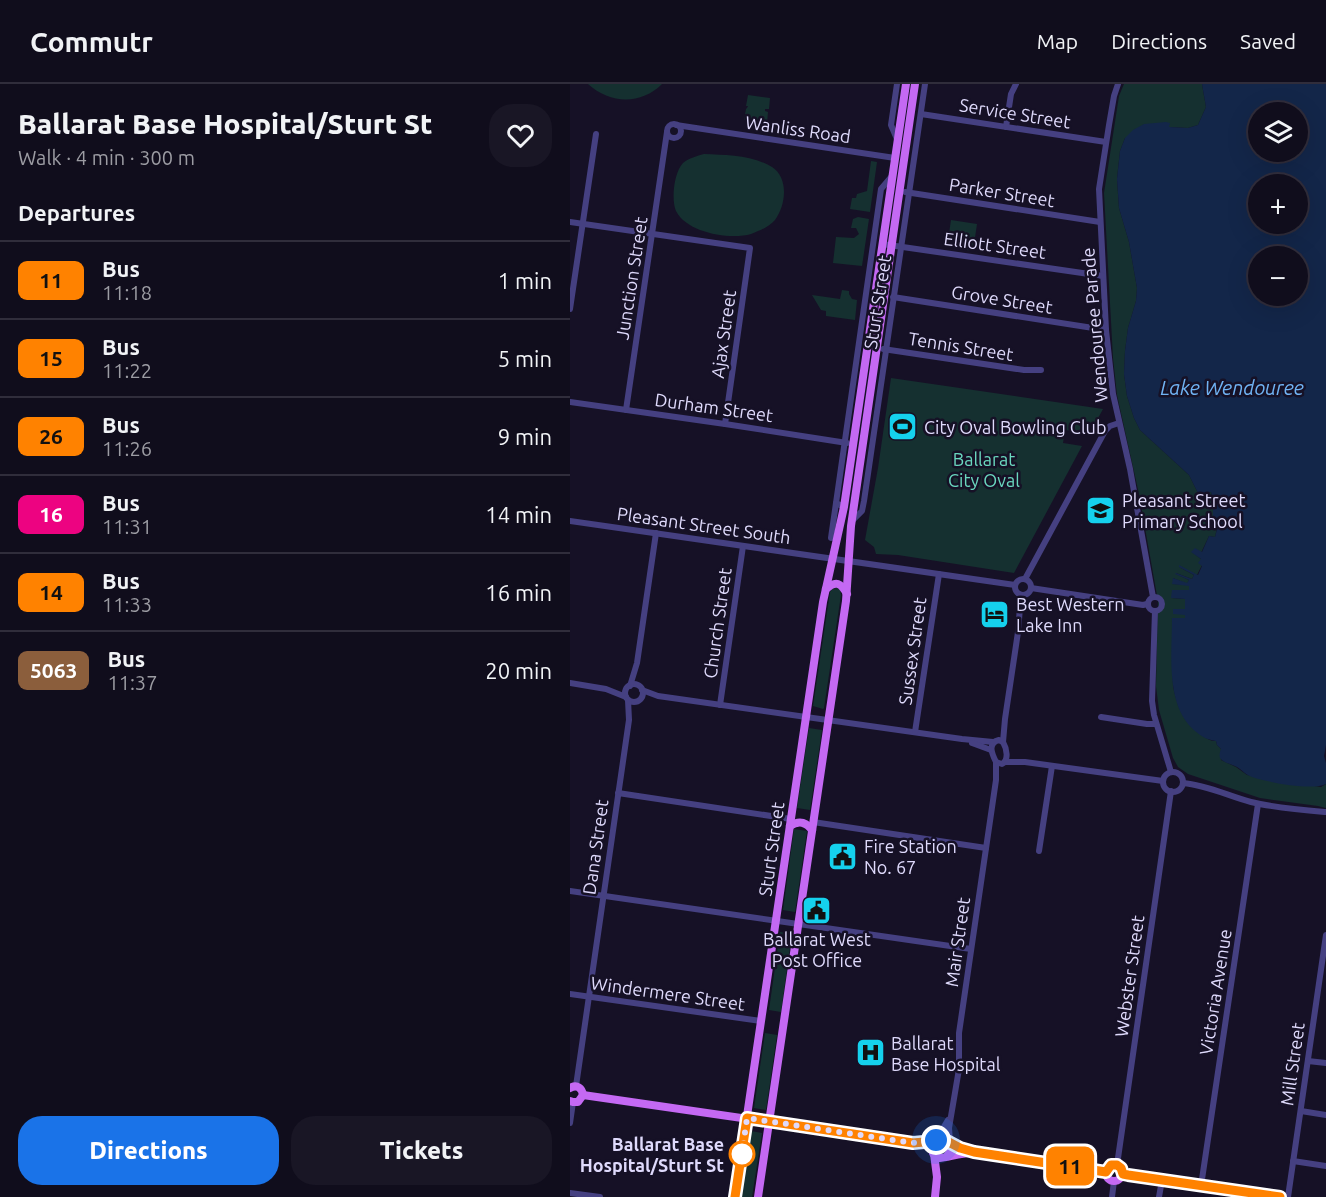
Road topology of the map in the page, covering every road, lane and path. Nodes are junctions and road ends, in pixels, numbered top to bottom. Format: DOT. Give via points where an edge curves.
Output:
graph roads {
  1 [pos="897,84"];
  2 [pos="906,84"];
  3 [pos="915,84"];
  4 [pos="925,84"];
  5 [pos="1016,84"];
  6 [pos="1118,84"];
  7 [pos="921,114"];
  8 [pos="676,125"];
  9 [pos="1006,127"];
  10 [pos="696,129"];
  11 [pos="667,132"];
  12 [pos="596,134"];
  13 [pos="677,137"];
  14 [pos="898,139"];
  15 [pos="1106,142"];
  16 [pos="665,151"];
  17 [pos="895,158"];
  18 [pos="892,176"];
  19 [pos="899,191"];
  20 [pos="908,193"];
  21 [pos="570,222"];
  22 [pos="1100,222"];
  23 [pos="583,224"];
  24 [pos="653,234"];
  25 [pos="882,244"];
  26 [pos="891,246"];
  27 [pos="901,247"];
  28 [pos="1103,276"];
  29 [pos="893,297"];
  30 [pos="570,309"];
  31 [pos="1106,330"];
  32 [pos="881,349"];
  33 [pos="1041,370"];
  34 [pos="570,402"];
  35 [pos="626,410"];
  36 [pos="1119,423"];
  37 [pos="725,424"];
  38 [pos="844,442"];
  39 [pos="854,443"];
  40 [pos="836,502"];
  41 [pos="844,507"];
  42 [pos="570,523"];
  43 [pos="656,534"];
  44 [pos="831,538"];
  45 [pos="743,546"];
  46 [pos="833,559"];
  47 [pos="849,561"];
  48 [pos="939,574"];
  49 [pos="1025,579"];
  50 [pos="1015,585"];
  51 [pos="1031,588"];
  52 [pos="826,589"];
  53 [pos="847,594"];
  54 [pos="1021,595"];
  55 [pos="1153,597"];
  56 [pos="1147,604"];
  57 [pos="1155,611"];
  58 [pos="637,663"];
  59 [pos="570,683"];
  60 [pos="629,687"];
  61 [pos="640,688"];
  62 [pos="606,689"];
  63 [pos="657,696"];
  64 [pos="627,698"];
  65 [pos="639,700"];
  66 [pos="720,705"];
  67 [pos="806,717"];
  68 [pos="1101,717"];
  69 [pos="1005,719"];
  70 [pos="629,720"];
  71 [pos="829,720"];
  72 [pos="1156,724"];
  73 [pos="915,732"];
  74 [pos="962,739"];
  75 [pos="995,741"];
  76 [pos="1004,742"];
  77 [pos="991,750"];
  78 [pos="1006,755"];
  79 [pos="1025,762"];
  80 [pos="1002,763"];
  81 [pos="1052,766"];
  82 [pos="1171,772"];
  83 [pos="1163,781"];
  84 [pos="1183,783"];
  85 [pos="1171,791"];
  86 [pos="618,793"];
  87 [pos="1258,804"];
  88 [pos="1326,814"];
  89 [pos="791,819"];
  90 [pos="813,822"];
  91 [pos="986,848"];
  92 [pos="1039,851"];
  93 [pos="570,891"];
  94 [pos="603,895"];
  95 [pos="776,921"];
  96 [pos="799,924"];
  97 [pos="1326,935"];
  98 [pos="971,949"];
  99 [pos="570,994"];
  100 [pos="588,996"];
  101 [pos="761,1021"];
  102 [pos="1308,1061"];
  103 [pos="1326,1063"];
  104 [pos="573,1087"];
  105 [pos="583,1095"];
  106 [pos="572,1102"];
  107 [pos="953,1108"];
  108 [pos="1301,1111"];
  109 [pos="1326,1115"];
  110 [pos="747,1118"];
  111 [pos="770,1122"];
  112 [pos="570,1123"];
  113 [pos="936,1141"];
  114 [pos="913,1143"];
  115 [pos="950,1143"];
  116 [pos="974,1152"];
  117 [pos="934,1153"];
  118 [pos="947,1156"];
  119 [pos="1293,1161"];
  120 [pos="1117,1165"];
  121 [pos="1326,1166"];
  122 [pos="1106,1172"];
  123 [pos="1123,1174"];
  124 [pos="1162,1180"];
  125 [pos="1114,1181"];
  126 [pos="937,1183"];
  127 [pos="1201,1186"];
  128 [pos="570,1192"];
  129 [pos="600,1197"];
  130 [pos="735,1197"];
  131 [pos="758,1197"];
  132 [pos="935,1197"];
  133 [pos="1112,1197"];
  134 [pos="1159,1197"];
  135 [pos="1280,1197"];
  136 [pos="1288,1197"];
  1 -- 14 [label="street, Sturt Street" via="891,125"];
  2 -- 14 [label="main road, Sturt Street"];
  3 -- 19 [label="main road, Sturt Street"];
  4 -- 7 [label="street, Sturt Street"];
  5 -- 9 [label="street"];
  6 -- 15 [label="street, Wendouree Parade"];
  7 -- 9 [label="street, Service Street"];
  7 -- 20 [label="street, Sturt Street"];
  8 -- 10 [label="street, Wanliss Road"];
  8 -- 11 [label="street" via="669,126"];
  8 -- 13 [label="street" via="680,129"];
  9 -- 15 [label="street, Service Street"];
  10 -- 13 [label="street" via="687,129"];
  10 -- 17 [label="street, Wanliss Road"];
  11 -- 13 [label="street"];
  11 -- 16 [label="street, Junction Street"];
  12 -- 23 [label="street"];
  13 -- 16 [label="street, Junction Street" via="668,142"];
  14 -- 17 [label="main road, Sturt Street"];
  15 -- 22 [label="street, Wendouree Parade" via="1099,189"];
  16 -- 24 [label="street, Junction Street"];
  17 -- 18 [label="main road, Sturt Street"];
  18 -- 25 [label="main road, Sturt Street"];
  18 -- 38 [label="street, Sturt Street" via="881,189"];
  19 -- 20 [label="street, Parker Street"];
  19 -- 26 [label="main road, Sturt Street"];
  20 -- 22 [label="street, Parker Street"];
  20 -- 27 [label="street, Sturt Street"];
  21 -- 23 [label="street"];
  22 -- 28 [label="street, Wendouree Parade"];
  23 -- 24 [label="street"];
  23 -- 30 [label="street"];
  24 -- 35 [label="street, Junction Street"];
  24 -- 37 [label="street, Ajax Street" via="750,248"];
  25 -- 26 [label="street, Elliott Street"];
  25 -- 39 [label="main road, Sturt Street"];
  26 -- 27 [label="street, Elliott Street"];
  26 -- 32 [label="main road, Sturt Street"];
  27 -- 28 [label="street, Elliott Street"];
  27 -- 29 [label="street, Sturt Street"];
  28 -- 31 [label="street, Wendouree Parade"];
  29 -- 31 [label="street, Grove Street"];
  29 -- 32 [label="street, Sturt Street"];
  31 -- 36 [label="street, Wendouree Parade"];
  32 -- 33 [label="street, Tennis Street"];
  32 -- 47 [label="main road, Sturt Street" via="852,521"];
  34 -- 35 [label="street, Durham Street"];
  35 -- 37 [label="street, Durham Street"];
  36 -- 49 [label="street" via="1105,431"];
  36 -- 55 [label="street, Wendouree Parade"];
  37 -- 38 [label="street, Durham Street"];
  38 -- 39 [label="street, Durham Street"];
  38 -- 40 [label="street, Sturt Street"];
  39 -- 41 [label="main road, Sturt Street"];
  40 -- 41 [label="street"];
  40 -- 44 [label="street, Sturt Street"];
  41 -- 46 [label="main road, Sturt Street"];
  42 -- 43 [label="street, Pleasant Street South"];
  43 -- 45 [label="street, Pleasant Street South"];
  43 -- 58 [label="street"];
  45 -- 46 [label="street, Pleasant Street South"];
  45 -- 66 [label="street, Church Street"];
  46 -- 47 [label="street, Pleasant Street South"];
  46 -- 52 [label="main road, Sturt Street"];
  47 -- 48 [label="street, Pleasant Street South"];
  47 -- 53 [label="main road, Sturt Street"];
  48 -- 50 [label="street, Pleasant Street South"];
  48 -- 73 [label="street, Sussex Street"];
  49 -- 50 [label="street"];
  49 -- 51 [label="street"];
  50 -- 54 [label="street"];
  51 -- 54 [label="street"];
  51 -- 56 [label="street"];
  52 -- 53 [label="main road" via="837,584"];
  52 -- 67 [label="main road, Sturt Street"];
  53 -- 71 [label="main road, Sturt Street"];
  54 -- 69 [label="street"];
  55 -- 56 [label="street"];
  55 -- 57 [label="street" via="1160,598 1162,603"];
  56 -- 57 [label="street"];
  57 -- 72 [label="street" via="1151,692"];
  58 -- 60 [label="street"];
  58 -- 61 [label="street"];
  59 -- 62 [label="street"];
  60 -- 61 [label="street"];
  60 -- 62 [label="street"];
  60 -- 64 [label="street" via="625,692"];
  61 -- 63 [label="street"];
  61 -- 65 [label="street" via="643,694"];
  62 -- 64 [label="street"];
  63 -- 65 [label="street"];
  63 -- 66 [label="street"];
  64 -- 65 [label="street"];
  64 -- 70 [label="street, Dana Street"];
  65 -- 70 [label="street, Dana Street"];
  66 -- 67 [label="street"];
  67 -- 71 [label="street"];
  67 -- 89 [label="main road, Sturt Street"];
  68 -- 72 [label="street"];
  69 -- 75 [label="street"];
  69 -- 76 [label="street"];
  70 -- 86 [label="street, Dana Street"];
  71 -- 73 [label="street"];
  71 -- 90 [label="main road, Sturt Street"];
  72 -- 82 [label="street"];
  73 -- 74 [label="street"];
  74 -- 75 [label="street"];
  74 -- 77 [label="street"];
  75 -- 76 [label="street"];
  75 -- 77 [label="street"];
  76 -- 78 [label="street, Mair Street"];
  77 -- 80 [label="street"];
  78 -- 79 [label="street"];
  78 -- 80 [label="street, Mair Street"];
  79 -- 80 [label="street"];
  79 -- 81 [label="street"];
  80 -- 91 [label="street, Mair Street"];
  81 -- 83 [label="street"];
  81 -- 92 [label="street"];
  82 -- 83 [label="street"];
  82 -- 84 [label="street" via="1180,774"];
  83 -- 85 [label="street"];
  84 -- 85 [label="street" via="1178,791"];
  84 -- 87 [label="street"];
  85 -- 120 [label="street, Webster Street"];
  86 -- 89 [label="street"];
  86 -- 94 [label="street, Dana Street"];
  87 -- 88 [label="street"];
  87 -- 127 [label="street, Victoria Avenue"];
  89 -- 90 [label="main road"];
  89 -- 90 [label="main road"];
  89 -- 95 [label="main road, Sturt Street"];
  90 -- 91 [label="street"];
  90 -- 96 [label="main road, Sturt Street"];
  91 -- 98 [label="street, Mair Street"];
  93 -- 94 [label="street"];
  94 -- 95 [label="street"];
  94 -- 100 [label="street, Dana Street"];
  95 -- 96 [label="street"];
  95 -- 101 [label="main road, Sturt Street"];
  96 -- 98 [label="street"];
  96 -- 111 [label="main road, Sturt Street"];
  97 -- 102 [label="street, Mill Street"];
  98 -- 107 [label="street, Mair Street"];
  99 -- 100 [label="street, Windermere Street"];
  100 -- 101 [label="street, Windermere Street"];
  100 -- 104 [label="street, Dana Street"];
  101 -- 110 [label="main road, Sturt Street"];
  102 -- 103 [label="street"];
  102 -- 108 [label="street, Mill Street"];
  104 -- 105 [label="main road" via="581,1089"];
  105 -- 106 [label="main road" via="578,1102"];
  105 -- 110 [label="main road"];
  106 -- 112 [label="street"];
  107 -- 113 [label="street, Mair Street"];
  107 -- 115 [label="street, Mair Street"];
  108 -- 109 [label="street"];
  108 -- 119 [label="street, Mill Street"];
  110 -- 111 [label="main road"];
  110 -- 130 [label="main road, Sturt Street"];
  111 -- 114 [label="main road"];
  111 -- 131 [label="main road, Sturt Street"];
  113 -- 114 [label="main road"];
  113 -- 115 [label="main road"];
  113 -- 117 [label="main road"];
  114 -- 117 [label="main road"];
  115 -- 116 [label="main road"];
  115 -- 118 [label="main road"];
  116 -- 118 [label="main road"];
  116 -- 122 [label="main road"];
  117 -- 118 [label="main road" via="940,1158"];
  117 -- 126 [label="main road"];
  118 -- 126 [label="main road"];
  119 -- 121 [label="street"];
  119 -- 136 [label="street, Mill Street"];
  120 -- 122 [label="main road" via="1111,1165"];
  120 -- 123 [label="main road"];
  122 -- 125 [label="main road"];
  123 -- 124 [label="main road"];
  123 -- 125 [label="main road"];
  124 -- 127 [label="main road"];
  124 -- 134 [label="street"];
  125 -- 133 [label="street"];
  126 -- 132 [label="main road"];
  127 -- 135 [label="main road"];
  128 -- 129 [label="street"];
}
